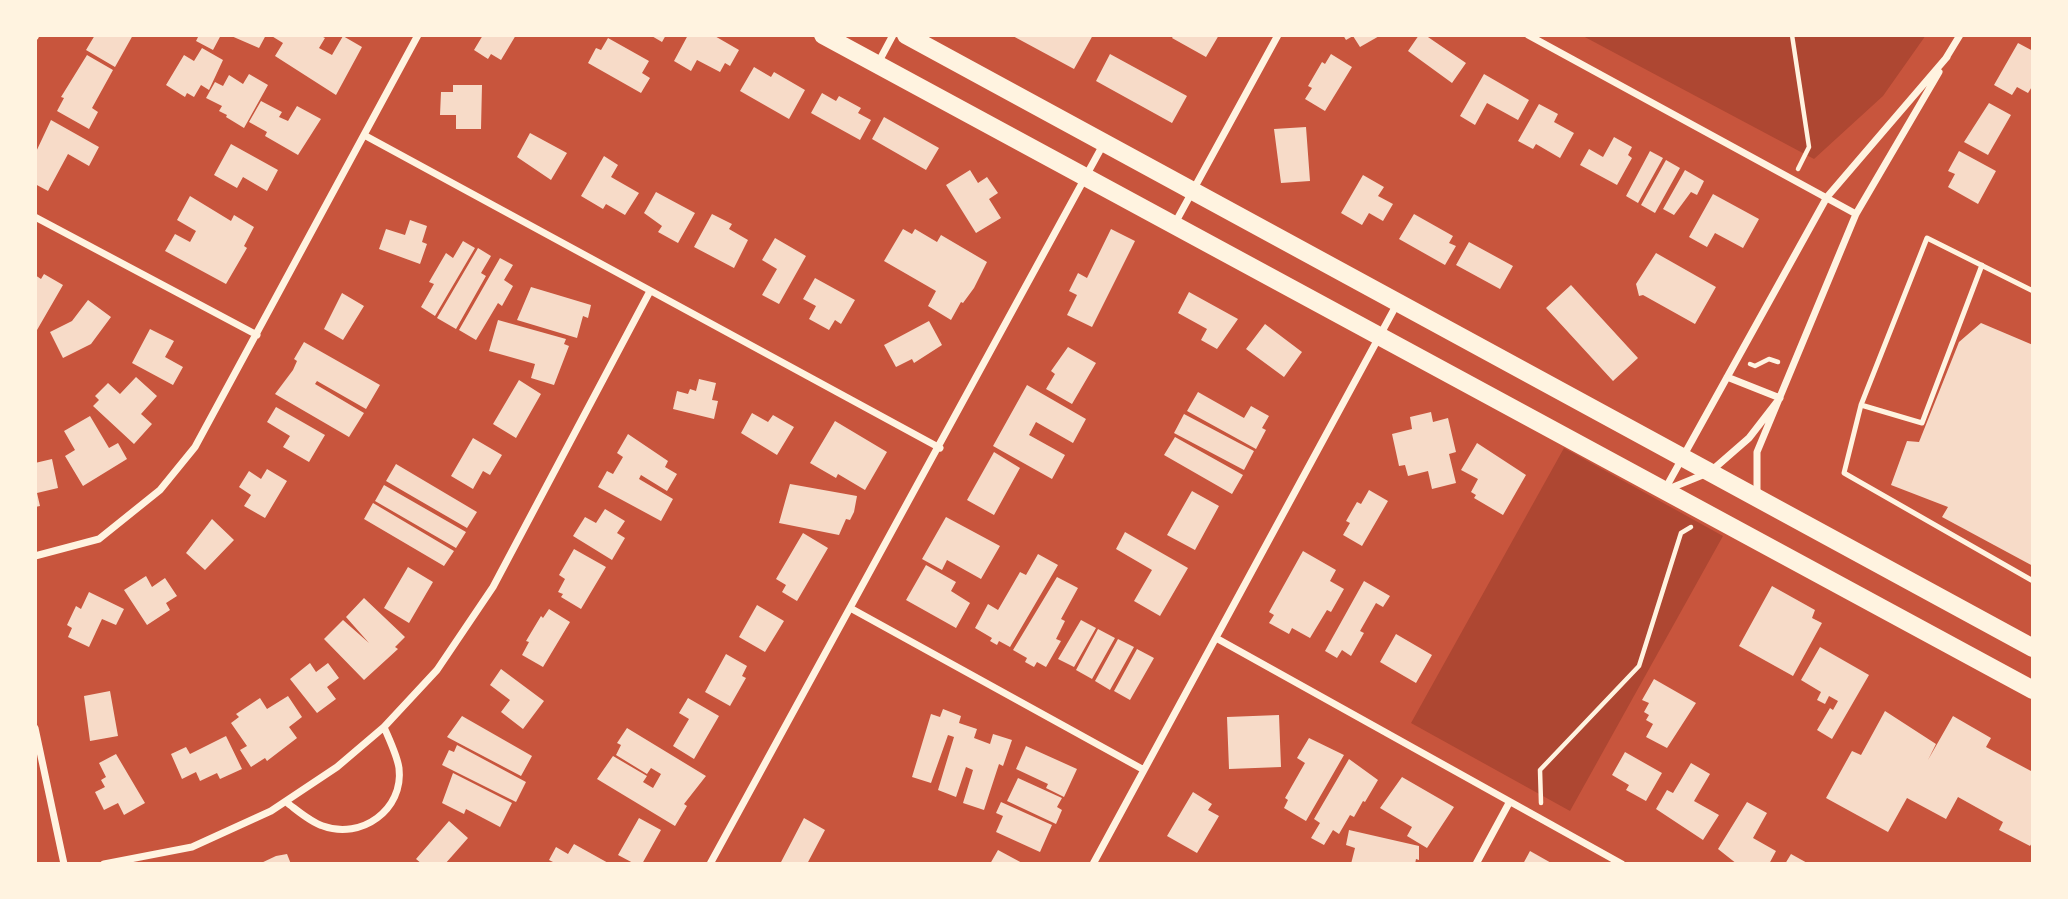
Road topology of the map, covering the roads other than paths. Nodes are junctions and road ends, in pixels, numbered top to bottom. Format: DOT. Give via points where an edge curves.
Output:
graph roads {
  1 [pos="418,35"];
  2 [pos="823,35"];
  3 [pos="893,35"];
  4 [pos="906,35"];
  5 [pos="1278,35"];
  6 [pos="1528,35"];
  7 [pos="1960,35"];
  8 [pos="1947,57"];
  9 [pos="877,65"];
  10 [pos="364,135"];
  11 [pos="1105,143"];
  12 [pos="1085,178"];
  13 [pos="1193,191"];
  14 [pos="1827,197"];
  15 [pos="1856,214"];
  16 [pos="35,217"];
  17 [pos="1174,225"];
  18 [pos="1982,265"];
  19 [pos="2033,291"];
  20 [pos="649,292"];
  21 [pos="1398,302"];
  22 [pos="1381,334"];
  23 [pos="257,335"];
  24 [pos="1727,377"];
  25 [pos="1780,398"];
  26 [pos="1861,405"];
  27 [pos="940,448"];
  28 [pos="1681,457"];
  29 [pos="1710,472"];
  30 [pos="1664,491"];
  31 [pos="1757,498"];
  32 [pos="35,556"];
  33 [pos="2033,581"];
  34 [pos="852,609"];
  35 [pos="1216,638"];
  36 [pos="2033,648"];
  37 [pos="2033,690"];
  38 [pos="384,727"];
  39 [pos="35,728"];
  40 [pos="1143,771"];
  41 [pos="286,802"];
  42 [pos="1509,803"];
  43 [pos="64,864"];
  44 [pos="104,864"];
  45 [pos="710,864"];
  46 [pos="1093,864"];
  47 [pos="1476,864"];
  48 [pos="1622,864"];
  1 -- 10 [label="street"];
  2 -- 9 [label="main road"];
  3 -- 9 [label="street"];
  4 -- 11 [label="main road"];
  5 -- 13 [label="street"];
  6 -- 14 [label="street"];
  7 -- 8 [label="street"];
  8 -- 14 [label="street"];
  8 -- 15 [label="street"];
  9 -- 12 [label="main road"];
  10 -- 20 [label="street"];
  10 -- 23 [label="street"];
  11 -- 12 [label="street"];
  11 -- 13 [label="main road"];
  12 -- 17 [label="main road"];
  12 -- 27 [label="street"];
  13 -- 17 [label="street"];
  13 -- 21 [label="main road"];
  14 -- 15 [label="street"];
  14 -- 24 [label="street"];
  15 -- 25 [label="street"];
  16 -- 23 [label="street"];
  17 -- 22 [label="main road"];
  18 -- 19 [label="lane"];
  18 -- 26 [label="lane" via="1922,423"];
  18 -- 26 [label="lane" via="1927,238"];
  20 -- 27 [label="street"];
  20 -- 38 [label="street" via="493,587 437,670"];
  21 -- 22 [label="street"];
  21 -- 28 [label="main road"];
  22 -- 30 [label="main road"];
  22 -- 35 [label="street"];
  23 -- 32 [label="street" via="195,447 160,490 99,539"];
  24 -- 25 [label="street"];
  24 -- 28 [label="street"];
  25 -- 29 [label="street" via="1749,438"];
  25 -- 31 [label="street" via="1757,452"];
  26 -- 33 [label="lane" via="1844,473"];
  27 -- 34 [label="street"];
  28 -- 29 [label="main road"];
  28 -- 30 [label="street"];
  29 -- 30 [label="street"];
  29 -- 31 [label="main road"];
  30 -- 37 [label="main road"];
  31 -- 36 [label="main road"];
  34 -- 40 [label="street"];
  34 -- 45 [label="street"];
  35 -- 40 [label="street"];
  35 -- 42 [label="street"];
  38 -- 41 [label="street"];
  38 -- 41 [label="street" via="399,769 395,795 378,821 352,830 322,826"];
  39 -- 43 [label="street"];
  40 -- 46 [label="street"];
  41 -- 44 [label="street" via="192,847"];
  42 -- 47 [label="street"];
  42 -- 48 [label="street"];
}
